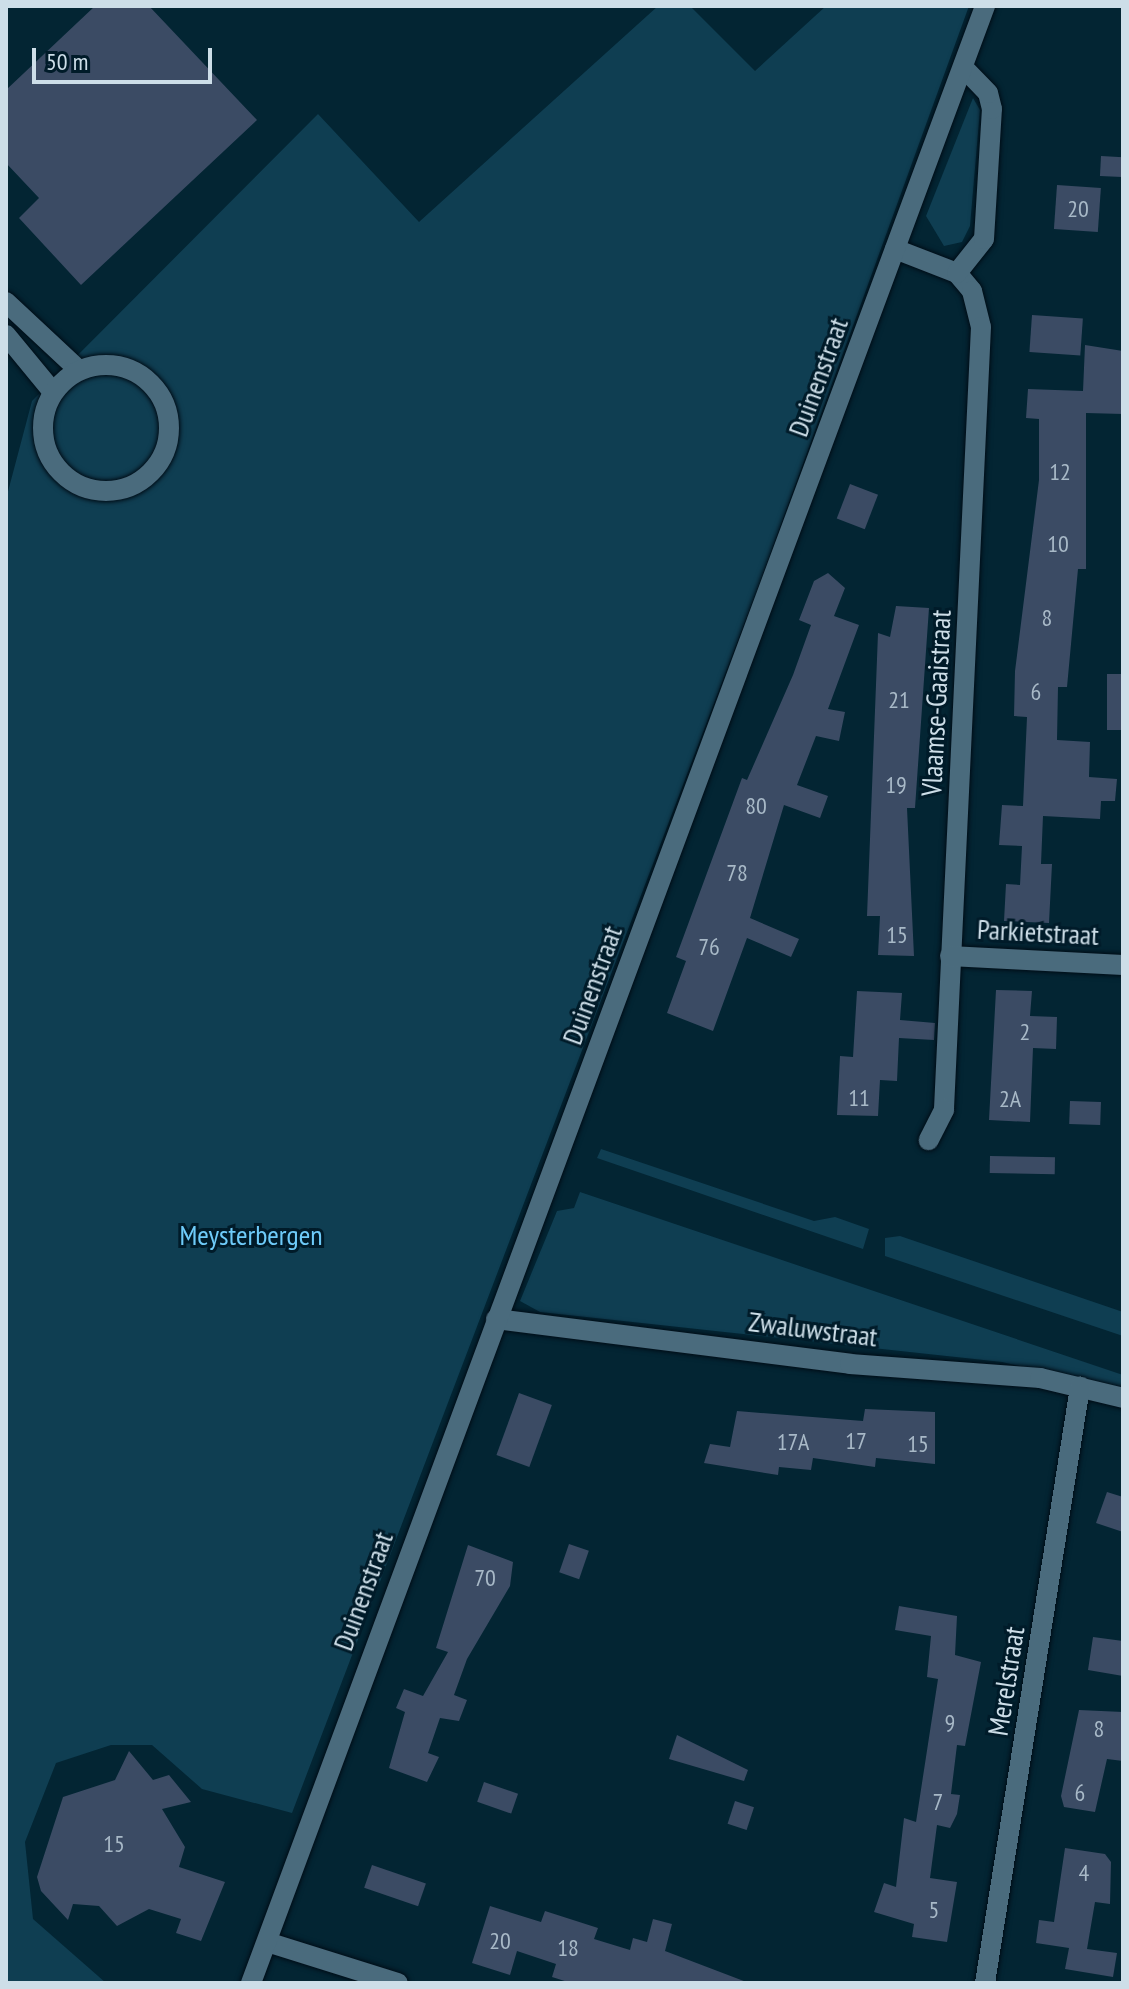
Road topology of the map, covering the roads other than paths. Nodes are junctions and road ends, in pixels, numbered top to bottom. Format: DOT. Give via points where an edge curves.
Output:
graph roads {
  1 [pos="985,6"];
  2 [pos="963,67"];
  3 [pos="895,249"];
  4 [pos="957,273"];
  5 [pos="6,302"];
  6 [pos="6,335"];
  7 [pos="79,370"];
  8 [pos="53,392"];
  9 [pos="950,956"];
  10 [pos="1123,965"];
  11 [pos="929,1140"];
  12 [pos="496,1319"];
  13 [pos="1080,1387"];
  14 [pos="1123,1398"];
  15 [pos="267,1942"];
  16 [pos="251,1983"];
  17 [pos="398,1983"];
  18 [pos="985,1983"];
  1 -- 2 [label="street, Duinenstraat"];
  2 -- 3 [label="street, Duinenstraat"];
  2 -- 4 [label="street" via="988,93 992,109 984,239"];
  3 -- 4 [label="street"];
  3 -- 12 [label="street, Duinenstraat"];
  4 -- 9 [label="street, Vlaamse-Gaaistraat" via="972,291 981,327"];
  5 -- 7 [label="street"];
  6 -- 8 [label="street"];
  7 -- 8 [label="street"];
  7 -- 8 [label="street" via="129,369 165,403 167,444 144,479 104,491 65,477 43,437"];
  9 -- 10 [label="street, Parkietstraat"];
  9 -- 11 [label="street, Vlaamse-Gaaistraat" via="944,1110"];
  12 -- 13 [label="street, Zwaluwstraat"];
  12 -- 15 [label="street, Duinenstraat"];
  13 -- 14 [label="street, Zwaluwstraat"];
  13 -- 18 [label="street, Merelstraat"];
  15 -- 16 [label="street, Duinenstraat"];
  15 -- 17 [label="street"];
}
